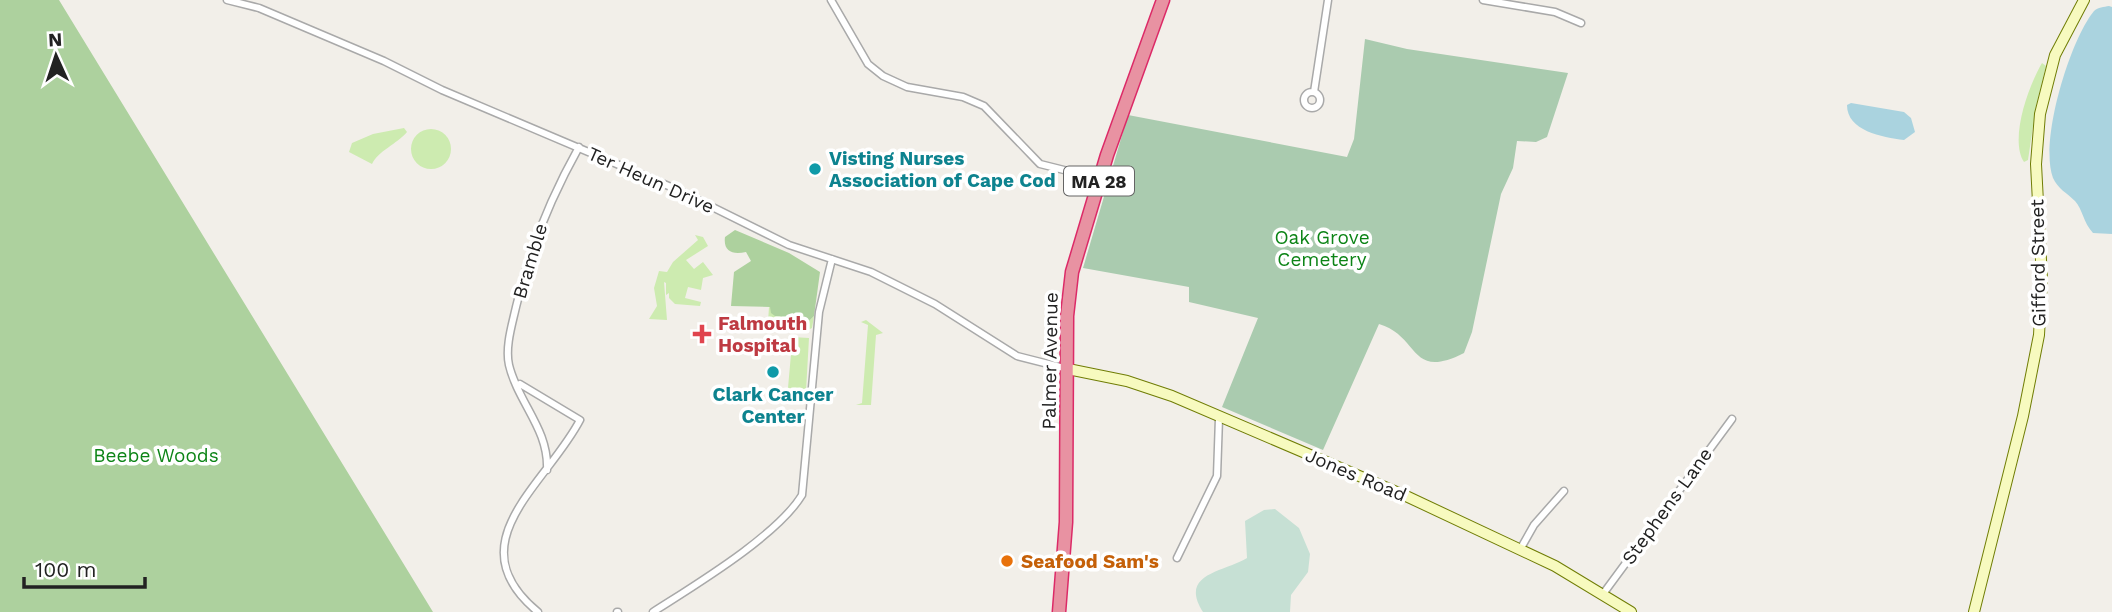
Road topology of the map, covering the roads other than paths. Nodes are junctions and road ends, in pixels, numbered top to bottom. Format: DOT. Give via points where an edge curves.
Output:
graph roads {
  1 [pos="227,0"];
  2 [pos="831,0"];
  3 [pos="1163,0"];
  4 [pos="1328,0"];
  5 [pos="1483,0"];
  6 [pos="2084,0"];
  7 [pos="1581,23"];
  8 [pos="1314,92"];
  9 [pos="579,147"];
  10 [pos="1100,179"];
  11 [pos="832,259"];
  12 [pos="1068,369"];
  13 [pos="516,380"];
  14 [pos="1219,418"];
  15 [pos="1732,419"];
  16 [pos="547,470"];
  17 [pos="1564,491"];
  18 [pos="1521,548"];
  19 [pos="1177,558"];
  20 [pos="1602,594"];
  21 [pos="538,612"];
  22 [pos="653,612"];
  23 [pos="1059,612"];
  24 [pos="1631,612"];
  25 [pos="1974,612"];
  1 -- 9 [label="street, Ter Heun Drive" via="259,8"];
  2 -- 10 [label="street" via="868,64 883,76 907,87 984,106 1040,164"];
  3 -- 10 [label="highway, Palmer Avenue / MA 28"];
  4 -- 8 [label="street"];
  5 -- 7 [label="street" via="1555,12"];
  6 -- 25 [label="main road, Gifford Street" via="2055,55 2040,114 2036,164 2042,279 2039,335"];
  9 -- 11 [label="street, Ter Heun Drive" via="789,245"];
  9 -- 13 [label="street, Bramble" via="548,204 523,276 509,345 509,365"];
  10 -- 12 [label="highway, Palmer Avenue / MA 28" via="1072,272"];
  11 -- 12 [label="street, Ter Heun Drive" via="916,293 1017,356"];
  11 -- 22 [label="street" via="819,312 804,491 789,512 714,572"];
  12 -- 14 [label="main road, Jones Road" via="1154,390"];
  12 -- 23 [label="highway, Palmer Avenue / MA 28"];
  13 -- 16 [label="street, Bramble" via="541,430"];
  13 -- 16 [label="street" via="580,420"];
  14 -- 18 [label="main road, Jones Road"];
  14 -- 19 [label="street" via="1217,476"];
  15 -- 20 [label="street, Stephens Lane"];
  16 -- 21 [label="street" via="517,509 504,541 512,580"];
  17 -- 18 [label="street"];
  18 -- 20 [label="main road, Jones Road"];
  20 -- 24 [label="main road, Jones Road"];
}
